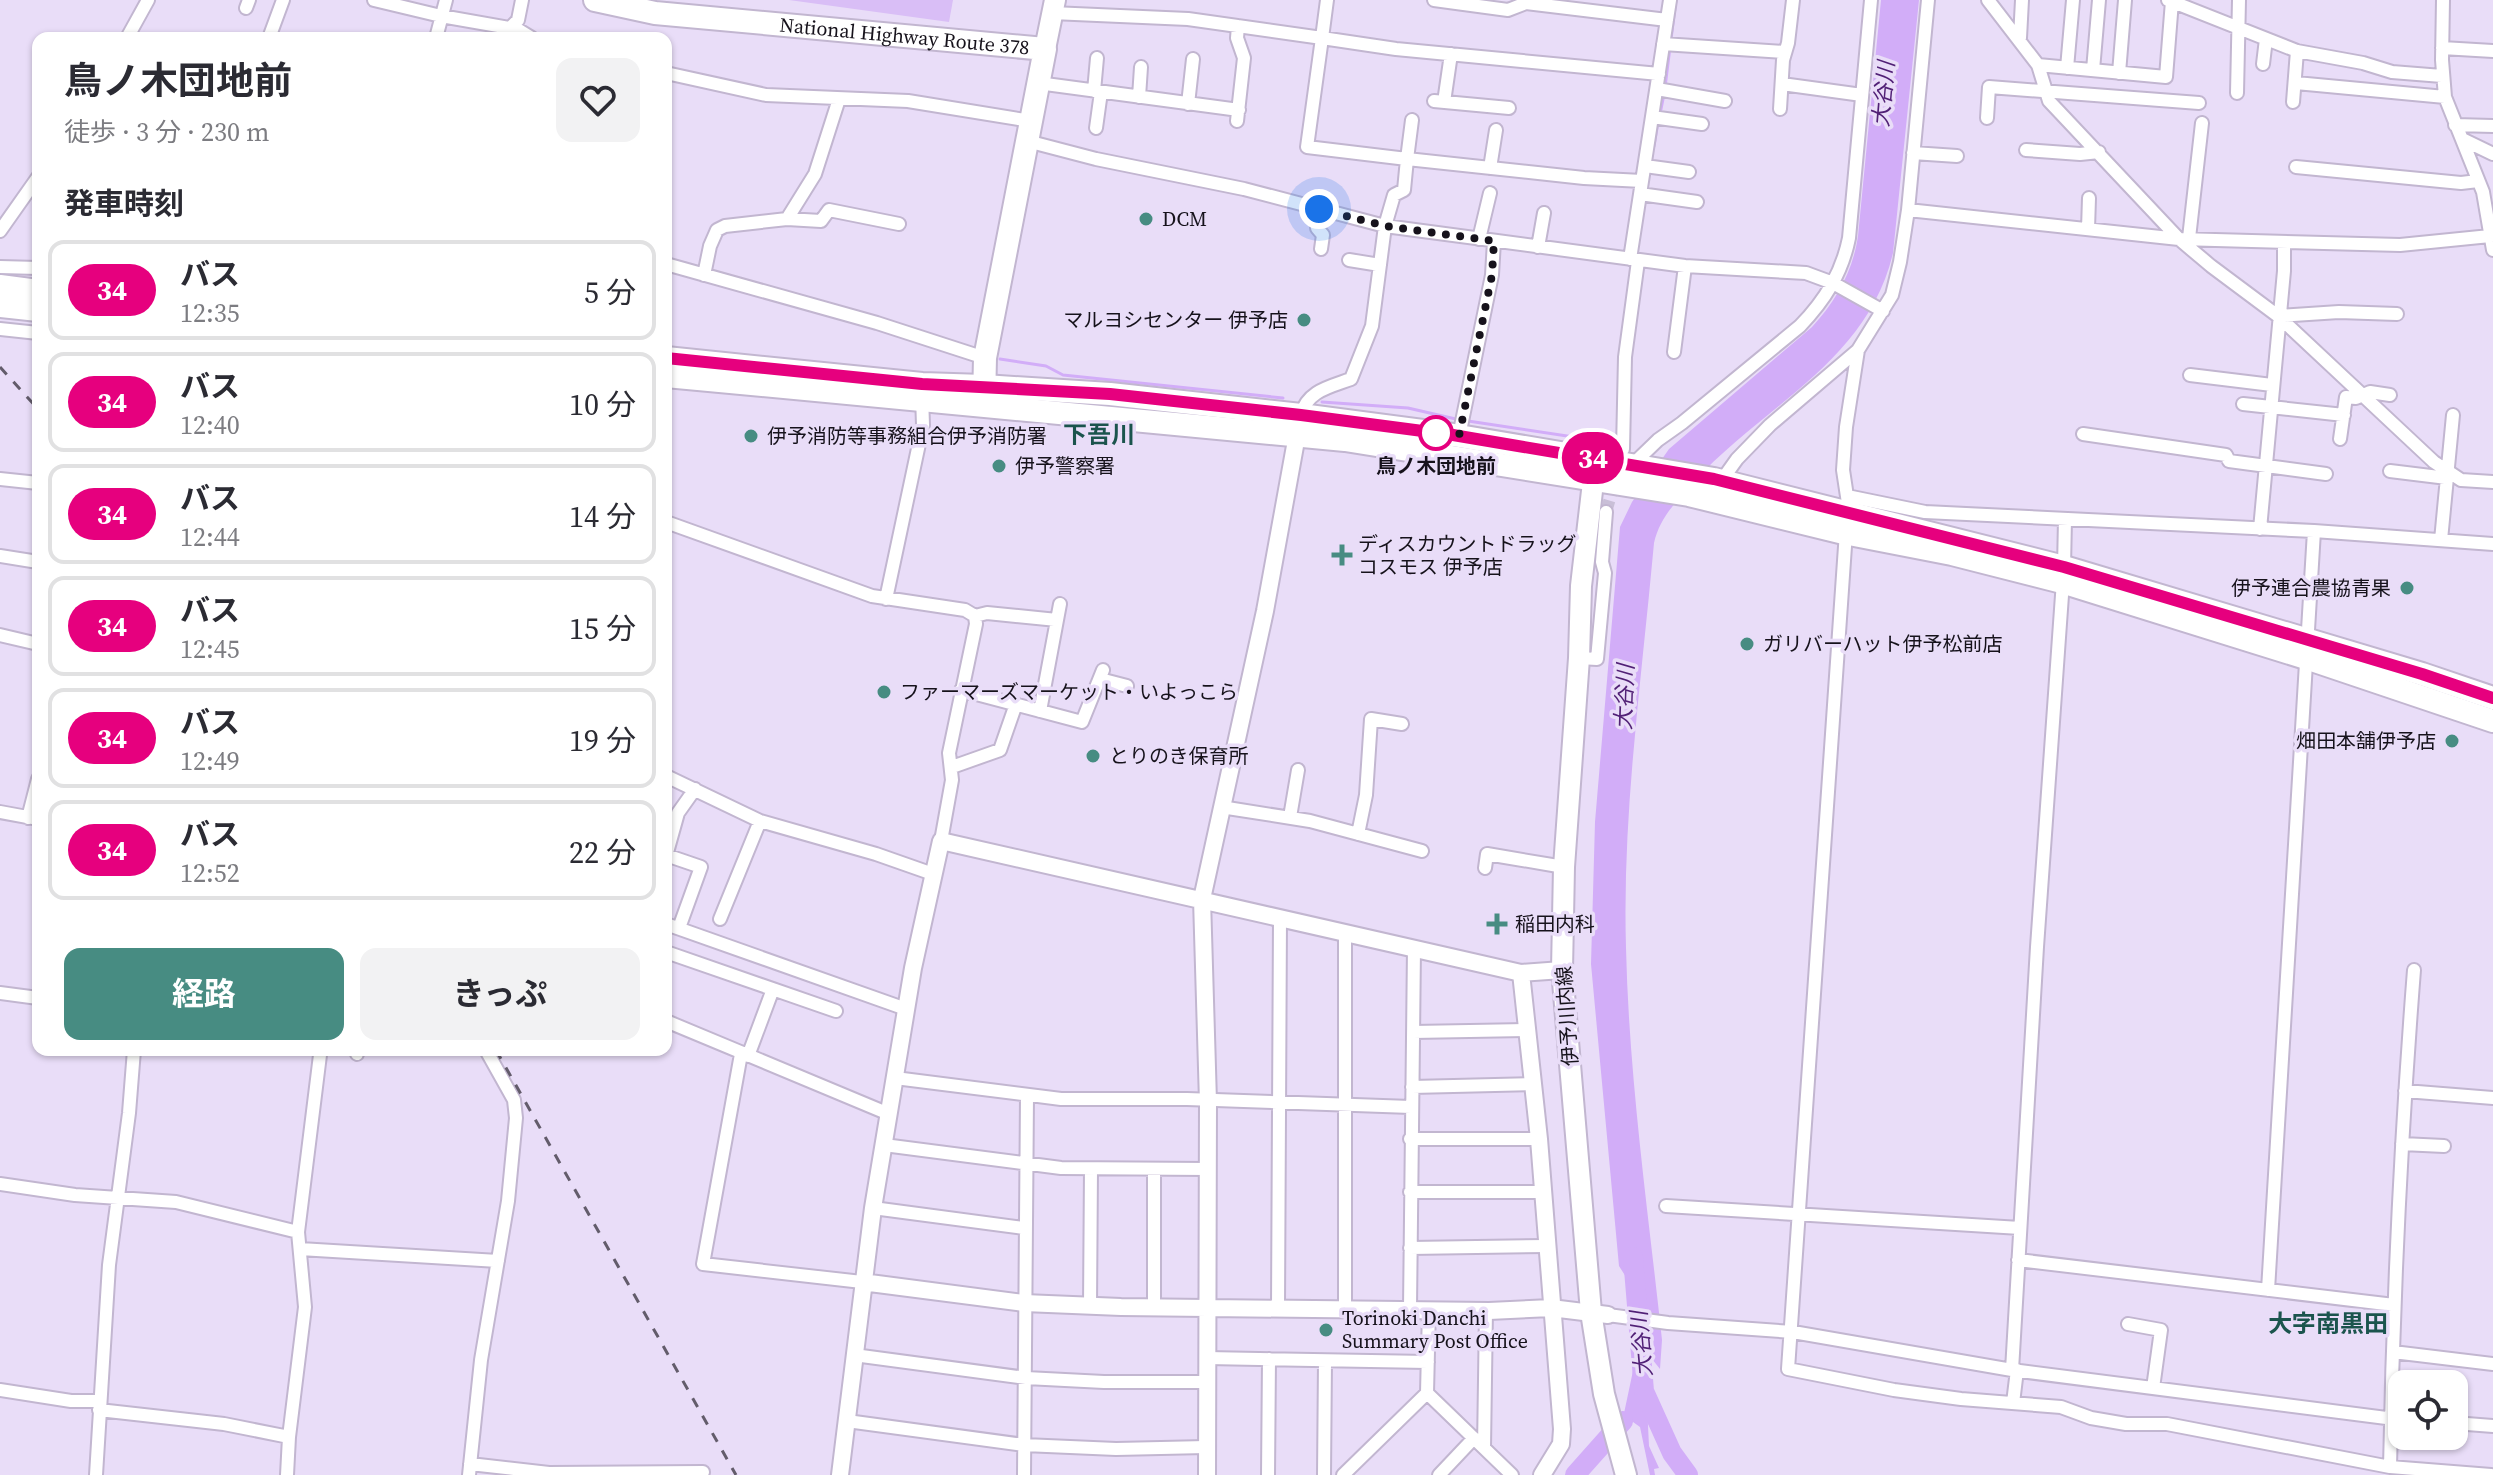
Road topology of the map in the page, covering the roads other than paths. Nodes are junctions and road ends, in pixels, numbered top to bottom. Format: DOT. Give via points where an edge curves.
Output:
graph roads {
  1 [pos="148,0"];
  2 [pos="283,0"];
  3 [pos="374,0"];
  4 [pos="446,0"];
  5 [pos="522,0"];
  6 [pos="595,0"];
  7 [pos="1327,0"];
  8 [pos="1434,0"];
  9 [pos="1670,0"];
  10 [pos="1793,0"];
  11 [pos="1871,0"];
  12 [pos="1928,0"];
  13 [pos="1988,0"];
  14 [pos="2022,0"];
  15 [pos="2073,0"];
  16 [pos="2099,0"];
  17 [pos="2125,0"];
  18 [pos="2239,0"];
  19 [pos="2443,0"];
  20 [pos="2170,1"];
  21 [pos="1054,7"];
  22 [pos="441,16"];
  23 [pos="1667,20"];
  24 [pos="1238,26"];
  25 [pos="514,27"];
  26 [pos="2238,28"];
  27 [pos="130,32"];
  28 [pos="271,32"];
  29 [pos="437,32"];
  30 [pos="522,32"];
  31 [pos="1322,38"];
  32 [pos="2020,38"];
  33 [pos="2266,39"];
  34 [pos="1663,44"];
  35 [pos="2442,48"];
  36 [pos="1045,49"];
  37 [pos="2297,51"];
  38 [pos="2493,51"];
  39 [pos="1785,52"];
  40 [pos="1451,54"];
  41 [pos="1097,58"];
  42 [pos="1193,59"];
  43 [pos="2263,64"];
  44 [pos="2038,65"];
  45 [pos="1141,67"];
  46 [pos="2067,68"];
  47 [pos="2093,70"];
  48 [pos="2119,73"];
  49 [pos="672,74"];
  50 [pos="1659,74"];
  51 [pos="2442,76"];
  52 [pos="1038,83"];
  53 [pos="2296,83"];
  54 [pos="1782,84"];
  55 [pos="1657,89"];
  56 [pos="1097,91"];
  57 [pos="2046,91"];
  58 [pos="2237,93"];
  59 [pos="1862,95"];
  60 [pos="1139,97"];
  61 [pos="2445,97"];
  62 [pos="839,99"];
  63 [pos="1725,101"];
  64 [pos="2293,102"];
  65 [pos="2199,103"];
  66 [pos="1188,104"];
  67 [pos="1503,104"];
  68 [pos="1780,109"];
  69 [pos="1652,117"];
  70 [pos="1987,118"];
  71 [pos="1412,120"];
  72 [pos="2202,123"];
  73 [pos="1702,124"];
  74 [pos="2455,125"];
  75 [pos="2493,126"];
  76 [pos="1096,128"];
  77 [pos="1496,130"];
  78 [pos="1029,131"];
  79 [pos="2462,139"];
  80 [pos="2026,150"];
  81 [pos="2099,152"];
  82 [pos="1913,153"];
  83 [pos="2493,154"];
  84 [pos="1957,156"];
  85 [pos="1407,159"];
  86 [pos="1645,166"];
  87 [pos="2296,167"];
  88 [pos="1490,168"];
  89 [pos="1689,172"];
  90 [pos="2478,181"];
  91 [pos="32,186"];
  92 [pos="1641,188"];
  93 [pos="1490,193"];
  94 [pos="2089,198"];
  95 [pos="1319,209"];
  96 [pos="1908,210"];
  97 [pos="1544,213"];
  98 [pos="1682,214"];
  99 [pos="787,219"];
  100 [pos="899,224"];
  101 [pos="1385,226"];
  102 [pos="2088,229"];
  103 [pos="0,231"];
  104 [pos="2184,238"];
  105 [pos="1479,239"];
  106 [pos="1494,241"];
  107 [pos="2492,241"];
  108 [pos="2284,243"];
  109 [pos="1538,247"];
  110 [pos="1321,249"];
  111 [pos="1349,260"];
  112 [pos="1634,260"];
  113 [pos="1380,265"];
  114 [pos="672,266"];
  115 [pos="1685,266"];
  116 [pos="0,267"];
  117 [pos="32,268"];
  118 [pos="704,275"];
  119 [pos="1835,284"];
  120 [pos="32,292"];
  121 [pos="4,297"];
  122 [pos="32,308"];
  123 [pos="1881,309"];
  124 [pos="2397,314"];
  125 [pos="2278,316"];
  126 [pos="0,329"];
  127 [pos="32,332"];
  128 [pos="1858,350"];
  129 [pos="1674,352"];
  130 [pos="985,358"];
  131 [pos="672,359"];
  132 [pos="2190,375"];
  133 [pos="672,376"];
  134 [pos="2272,385"];
  135 [pos="922,392"];
  136 [pos="2363,395"];
  137 [pos="2390,395"];
  138 [pos="984,396"];
  139 [pos="2243,404"];
  140 [pos="2270,408"];
  141 [pos="2344,415"];
  142 [pos="2453,415"];
  143 [pos="1299,425"];
  144 [pos="2083,434"];
  145 [pos="1459,436"];
  146 [pos="2340,439"];
  147 [pos="1634,460"];
  148 [pos="2265,466"];
  149 [pos="2390,471"];
  150 [pos="2326,474"];
  151 [pos="2447,474"];
  152 [pos="1607,477"];
  153 [pos="0,479"];
  154 [pos="1718,480"];
  155 [pos="32,482"];
  156 [pos="2493,482"];
  157 [pos="1606,512"];
  158 [pos="1846,514"];
  159 [pos="2065,519"];
  160 [pos="672,524"];
  161 [pos="2260,529"];
  162 [pos="2314,531"];
  163 [pos="2441,540"];
  164 [pos="2493,544"];
  165 [pos="0,556"];
  166 [pos="32,561"];
  167 [pos="2063,575"];
  168 [pos="886,599"];
  169 [pos="1060,604"];
  170 [pos="975,616"];
  171 [pos="1057,620"];
  172 [pos="0,635"];
  173 [pos="32,643"];
  174 [pos="2306,650"];
  175 [pos="1579,658"];
  176 [pos="1127,686"];
  177 [pos="961,690"];
  178 [pos="2493,698"];
  179 [pos="1016,704"];
  180 [pos="1040,711"];
  181 [pos="2493,721"];
  182 [pos="1402,724"];
  183 [pos="952,767"];
  184 [pos="1298,770"];
  185 [pos="672,779"];
  186 [pos="695,789"];
  187 [pos="1221,807"];
  188 [pos="0,812"];
  189 [pos="1290,817"];
  190 [pos="32,818"];
  191 [pos="672,820"];
  192 [pos="760,821"];
  193 [pos="1358,834"];
  194 [pos="941,841"];
  195 [pos="1422,851"];
  196 [pos="672,858"];
  197 [pos="1564,867"];
  198 [pos="1485,868"];
  199 [pos="933,874"];
  200 [pos="1202,899"];
  201 [pos="720,919"];
  202 [pos="1280,919"];
  203 [pos="672,926"];
  204 [pos="679,928"];
  205 [pos="1345,933"];
  206 [pos="1414,948"];
  207 [pos="672,954"];
  208 [pos="1562,970"];
  209 [pos="2414,970"];
  210 [pos="1521,973"];
  211 [pos="773,989"];
  212 [pos="0,993"];
  213 [pos="32,997"];
  214 [pos="906,1009"];
  215 [pos="836,1011"];
  216 [pos="672,1024"];
  217 [pos="1527,1030"];
  218 [pos="1413,1032"];
  219 [pos="744,1055"];
  220 [pos="133,1056"];
  221 [pos="320,1056"];
  222 [pos="489,1056"];
  223 [pos="895,1078"];
  224 [pos="1533,1084"];
  225 [pos="1412,1087"];
  226 [pos="2405,1091"];
  227 [pos="1027,1096"];
  228 [pos="2493,1098"];
  229 [pos="1208,1102"];
  230 [pos="1279,1104"];
  231 [pos="1343,1106"];
  232 [pos="1411,1107"];
  233 [pos="889,1114"];
  234 [pos="1410,1139"];
  235 [pos="1539,1139"];
  236 [pos="2402,1144"];
  237 [pos="884,1145"];
  238 [pos="2444,1146"];
  239 [pos="1025,1163"];
  240 [pos="1091,1169"];
  241 [pos="1154,1169"];
  242 [pos="1208,1169"];
  243 [pos="0,1184"];
  244 [pos="1410,1192"];
  245 [pos="1543,1192"];
  246 [pos="118,1197"];
  247 [pos="1666,1206"];
  248 [pos="873,1208"];
  249 [pos="1800,1214"];
  250 [pos="1024,1228"];
  251 [pos="2020,1228"];
  252 [pos="298,1232"];
  253 [pos="1547,1246"];
  254 [pos="1410,1248"];
  255 [pos="300,1249"];
  256 [pos="2018,1260"];
  257 [pos="498,1261"];
  258 [pos="862,1282"];
  259 [pos="2268,1290"];
  260 [pos="1024,1303"];
  261 [pos="2394,1305"];
  262 [pos="1090,1306"];
  263 [pos="1154,1307"];
  264 [pos="1208,1307"];
  265 [pos="1278,1307"];
  266 [pos="1345,1308"];
  267 [pos="1410,1308"];
  268 [pos="1551,1308"];
  269 [pos="1429,1309"];
  270 [pos="1486,1310"];
  271 [pos="1600,1314"];
  272 [pos="2135,1321"];
  273 [pos="1793,1332"];
  274 [pos="2393,1352"];
  275 [pos="854,1355"];
  276 [pos="1207,1358"];
  277 [pos="1269,1359"];
  278 [pos="1325,1361"];
  279 [pos="1428,1362"];
  280 [pos="2493,1364"];
  281 [pos="2014,1370"];
  282 [pos="2394,1370"];
  283 [pos="1026,1378"];
  284 [pos="1207,1382"];
  285 [pos="2153,1388"];
  286 [pos="0,1390"];
  287 [pos="1427,1393"];
  288 [pos="2013,1403"];
  289 [pos="99,1406"];
  290 [pos="2388,1419"];
  291 [pos="847,1421"];
  292 [pos="2468,1424"];
  293 [pos="2493,1426"];
  294 [pos="289,1437"];
  295 [pos="1474,1438"];
  296 [pos="1024,1445"];
  297 [pos="1206,1447"];
  298 [pos="1484,1448"];
  299 [pos="2392,1450"];
  300 [pos="2390,1467"];
  301 [pos="469,1469"];
  302 [pos="703,1472"];
  303 [pos="96,1475"];
  304 [pos="287,1475"];
  305 [pos="840,1475"];
  306 [pos="1024,1475"];
  307 [pos="1207,1475"];
  308 [pos="1268,1475"];
  309 [pos="1324,1475"];
  310 [pos="1343,1475"];
  311 [pos="1439,1475"];
  312 [pos="1512,1475"];
  313 [pos="1542,1475"];
  314 [pos="1626,1475"];
  315 [pos="2491,1475"];
  1 -- 27 [label="street"];
  2 -- 28 [label="street"];
  3 -- 22 [label="street"];
  4 -- 22 [label="street"];
  5 -- 25 [label="street"];
  6 -- 36 [label="highway, National Highway Route 378" via="655,13"];
  7 -- 31 [label="street"];
  8 -- 23 [label="street" via="1508,10 1526,3"];
  9 -- 23 [label="street"];
  10 -- 39 [label="street"];
  11 -- 59 [label="street"];
  12 -- 82 [label="street"];
  13 -- 32 [label="street"];
  14 -- 32 [label="street"];
  15 -- 46 [label="street"];
  16 -- 47 [label="street"];
  17 -- 48 [label="street"];
  18 -- 26 [label="street"];
  19 -- 35 [label="street"];
  20 -- 26 [label="street"];
  20 -- 48 [label="street" via="2166,77"];
  21 -- 24 [label="street"];
  21 -- 36 [label="main road"];
  22 -- 25 [label="street"];
  22 -- 29 [label="street"];
  23 -- 34 [label="street"];
  24 -- 31 [label="street"];
  24 -- 66 [label="street" via="1244,58 1238,116"];
  25 -- 30 [label="street"];
  26 -- 33 [label="street"];
  26 -- 58 [label="street"];
  31 -- 40 [label="street"];
  31 -- 85 [label="street" via="1307,147"];
  32 -- 44 [label="street"];
  33 -- 37 [label="street"];
  33 -- 43 [label="street"];
  34 -- 39 [label="street"];
  34 -- 50 [label="street"];
  35 -- 38 [label="street"];
  35 -- 51 [label="street"];
  36 -- 52 [label="highway, National Highway Route 378"];
  37 -- 51 [label="street" via="2392,72"];
  37 -- 53 [label="street"];
  39 -- 54 [label="street"];
  40 -- 50 [label="street"];
  40 -- 67 [label="street" via="1439,102"];
  41 -- 56 [label="street"];
  42 -- 66 [label="street"];
  44 -- 46 [label="street"];
  44 -- 57 [label="street"];
  45 -- 60 [label="street"];
  46 -- 47 [label="street"];
  47 -- 48 [label="street"];
  49 -- 62 [label="street" via="766,95"];
  50 -- 55 [label="street"];
  51 -- 61 [label="street"];
  52 -- 56 [label="street"];
  52 -- 78 [label="highway, National Highway Route 378"];
  53 -- 61 [label="street"];
  53 -- 64 [label="street"];
  54 -- 59 [label="street"];
  54 -- 68 [label="street"];
  55 -- 63 [label="street"];
  55 -- 69 [label="street"];
  56 -- 60 [label="street"];
  56 -- 76 [label="street"];
  57 -- 65 [label="street"];
  57 -- 70 [label="street" via="1989,87"];
  57 -- 81 [label="street" via="2049,101"];
  59 -- 119 [label="street" via="1849,238"];
  60 -- 66 [label="street"];
  61 -- 74 [label="street"];
  62 -- 78 [label="street" via="908,101"];
  62 -- 99 [label="street" via="815,174"];
  69 -- 73 [label="street"];
  69 -- 86 [label="street"];
  71 -- 85 [label="street"];
  72 -- 104 [label="street"];
  74 -- 75 [label="street"];
  74 -- 79 [label="street"];
  77 -- 88 [label="street"];
  78 -- 95 [label="street" via="1096,159"];
  78 -- 130 [label="highway, National Highway Route 378"];
  79 -- 83 [label="street"];
  79 -- 90 [label="street"];
  80 -- 81 [label="street"];
  81 -- 104 [label="street"];
  82 -- 84 [label="street"];
  82 -- 96 [label="street"];
  85 -- 88 [label="street"];
  85 -- 101 [label="street" via="1404,190 1394,195"];
  86 -- 89 [label="street"];
  86 -- 92 [label="street"];
  87 -- 90 [label="street"];
  88 -- 92 [label="street"];
  90 -- 107 [label="street"];
  91 -- 103 [label="street"];
  92 -- 98 [label="street" via="1691,201"];
  92 -- 112 [label="street"];
  93 -- 105 [label="street"];
  94 -- 102 [label="street"];
  95 -- 101 [label="street"];
  95 -- 110 [label="street"];
  96 -- 102 [label="street"];
  96 -- 123 [label="street" via="1897,279"];
  97 -- 109 [label="street"];
  99 -- 100 [label="street" via="821,221 829,210"];
  99 -- 118 [label="street" via="717,230"];
  101 -- 105 [label="street"];
  101 -- 113 [label="street"];
  102 -- 104 [label="street"];
  104 -- 108 [label="street"];
  104 -- 125 [label="street" via="2211,266"];
  105 -- 106 [label="street"];
  106 -- 109 [label="street"];
  106 -- 145 [label="street" via="1492,275"];
  107 -- 108 [label="street"];
  108 -- 125 [label="street"];
  109 -- 112 [label="street"];
  111 -- 113 [label="street"];
  112 -- 115 [label="street"];
  112 -- 147 [label="street" via="1625,357"];
  113 -- 143 [label="street" via="1372,326 1351,379 1311,396"];
  114 -- 118 [label="street"];
  115 -- 119 [label="street" via="1806,273"];
  115 -- 129 [label="street"];
  116 -- 117 [label="street"];
  118 -- 130 [label="street"];
  119 -- 123 [label="street"];
  119 -- 147 [label="street" via="1800,326"];
  120 -- 121 [label="highway"];
  121 -- 122 [label="highway"];
  123 -- 128 [label="street"];
  124 -- 125 [label="street"];
  125 -- 134 [label="street"];
  125 -- 136 [label="street"];
  126 -- 127 [label="street"];
  128 -- 154 [label="street" via="1770,425"];
  128 -- 158 [label="street" via="1845,441"];
  130 -- 138 [label="highway, National Highway Route 378"];
  131 -- 135 [label="highway"];
  132 -- 134 [label="street"];
  133 -- 135 [label="highway"];
  134 -- 140 [label="street"];
  135 -- 138 [label="highway"];
  135 -- 168 [label="street" via="923,425"];
  136 -- 137 [label="street"];
  136 -- 141 [label="street" via="2346,397"];
  136 -- 151 [label="street"];
  138 -- 143 [label="highway" via="1110,394"];
  139 -- 140 [label="street"];
  140 -- 141 [label="street"];
  140 -- 148 [label="street"];
  141 -- 146 [label="street"];
  142 -- 151 [label="street"];
  143 -- 145 [label="highway"];
  143 -- 152 [label="highway"];
  143 -- 187 [label="street"];
  144 -- 148 [label="street" via="2226,455 2229,461"];
  145 -- 152 [label="highway"];
  147 -- 152 [label="highway"];
  147 -- 154 [label="highway"];
  148 -- 150 [label="street"];
  148 -- 161 [label="street"];
  149 -- 151 [label="street"];
  151 -- 156 [label="street"];
  151 -- 163 [label="street"];
  152 -- 158 [label="highway" via="1689,495"];
  152 -- 175 [label="main road, 伊予川内線" via="1581,586"];
  153 -- 155 [label="street"];
  154 -- 158 [label="highway"];
  157 -- 175 [label="street" via="1597,659"];
  158 -- 159 [label="street"];
  158 -- 167 [label="highway" via="1951,537"];
  158 -- 249 [label="street"];
  159 -- 161 [label="street"];
  159 -- 167 [label="street"];
  160 -- 168 [label="street"];
  161 -- 162 [label="street"];
  162 -- 163 [label="street"];
  162 -- 174 [label="street"];
  163 -- 164 [label="street"];
  165 -- 166 [label="street"];
  167 -- 174 [label="highway" via="2186,602"];
  167 -- 251 [label="street"];
  168 -- 170 [label="street" via="965,610"];
  169 -- 171 [label="street"];
  170 -- 171 [label="street"];
  170 -- 177 [label="street"];
  171 -- 180 [label="street"];
  172 -- 173 [label="street"];
  174 -- 178 [label="highway" via="2422,674"];
  174 -- 181 [label="highway"];
  174 -- 259 [label="street"];
  175 -- 197 [label="main road, 伊予川内線"];
  176 -- 180 [label="street" via="1102,674 1082,722"];
  177 -- 179 [label="street"];
  177 -- 183 [label="street" via="949,753"];
  179 -- 180 [label="street"];
  179 -- 183 [label="street" via="1000,750"];
  182 -- 193 [label="street" via="1371,719"];
  183 -- 194 [label="street"];
  184 -- 189 [label="street"];
  185 -- 186 [label="street"];
  186 -- 191 [label="street"];
  186 -- 192 [label="street"];
  187 -- 189 [label="street"];
  187 -- 200 [label="street"];
  188 -- 190 [label="street"];
  189 -- 193 [label="street"];
  192 -- 199 [label="street"];
  192 -- 201 [label="street"];
  193 -- 195 [label="street"];
  194 -- 199 [label="street"];
  194 -- 200 [label="street"];
  196 -- 204 [label="street" via="701,867"];
  197 -- 198 [label="street" via="1487,854"];
  197 -- 208 [label="main road, 伊予川内線"];
  199 -- 214 [label="street"];
  200 -- 202 [label="street"];
  200 -- 229 [label="street"];
  202 -- 205 [label="street"];
  202 -- 230 [label="street"];
  203 -- 204 [label="street"];
  204 -- 214 [label="street"];
  205 -- 206 [label="street"];
  205 -- 231 [label="street"];
  206 -- 210 [label="street"];
  206 -- 218 [label="street"];
  207 -- 211 [label="street"];
  208 -- 210 [label="street"];
  208 -- 271 [label="main road, 伊予川内線"];
  209 -- 226 [label="street"];
  210 -- 217 [label="street"];
  211 -- 215 [label="street"];
  211 -- 219 [label="street"];
  212 -- 213 [label="street"];
  214 -- 223 [label="street"];
  216 -- 219 [label="street"];
  217 -- 218 [label="street"];
  217 -- 224 [label="street"];
  218 -- 225 [label="street"];
  219 -- 233 [label="street"];
  219 -- 258 [label="street" via="703,1264"];
  220 -- 246 [label="street"];
  221 -- 252 [label="street"];
  222 -- 257 [label="street" via="514,1100 516,1118"];
  223 -- 227 [label="street"];
  223 -- 233 [label="street"];
  224 -- 225 [label="street"];
  224 -- 235 [label="street"];
  225 -- 232 [label="street"];
  226 -- 228 [label="street"];
  226 -- 236 [label="street"];
  227 -- 229 [label="street"];
  227 -- 239 [label="street"];
  229 -- 230 [label="street"];
  229 -- 242 [label="street"];
  230 -- 231 [label="street"];
  230 -- 265 [label="street"];
  231 -- 232 [label="street"];
  231 -- 266 [label="street"];
  232 -- 234 [label="street"];
  233 -- 237 [label="street"];
  234 -- 235 [label="street"];
  234 -- 244 [label="street"];
  235 -- 245 [label="street"];
  236 -- 238 [label="street"];
  236 -- 261 [label="street"];
  237 -- 239 [label="street"];
  237 -- 248 [label="street"];
  239 -- 240 [label="street"];
  239 -- 250 [label="street"];
  240 -- 241 [label="street"];
  240 -- 262 [label="street"];
  241 -- 242 [label="street"];
  241 -- 263 [label="street"];
  242 -- 264 [label="street"];
  243 -- 246 [label="street"];
  244 -- 245 [label="street"];
  244 -- 254 [label="street"];
  245 -- 253 [label="street"];
  246 -- 252 [label="street" via="189,1204"];
  246 -- 289 [label="street"];
  247 -- 249 [label="street"];
  248 -- 250 [label="street"];
  248 -- 258 [label="street"];
  249 -- 251 [label="street"];
  249 -- 273 [label="street"];
  250 -- 260 [label="street"];
  251 -- 256 [label="street"];
  252 -- 255 [label="street"];
  253 -- 254 [label="street"];
  253 -- 268 [label="street"];
  254 -- 267 [label="street"];
  255 -- 257 [label="street"];
  255 -- 294 [label="street" via="305,1327"];
  256 -- 259 [label="street"];
  256 -- 281 [label="street"];
  257 -- 301 [label="street"];
  258 -- 260 [label="street"];
  258 -- 275 [label="street"];
  259 -- 261 [label="street"];
  260 -- 262 [label="street"];
  260 -- 283 [label="street"];
  261 -- 274 [label="street"];
  262 -- 263 [label="street"];
  263 -- 264 [label="street"];
  264 -- 265 [label="street"];
  264 -- 276 [label="street"];
  265 -- 266 [label="street"];
  266 -- 267 [label="street"];
  267 -- 269 [label="street"];
  268 -- 270 [label="street"];
  268 -- 271 [label="street"];
  268 -- 313 [label="street" via="1561,1444"];
  269 -- 270 [label="street"];
  269 -- 279 [label="street"];
  270 -- 298 [label="street"];
  271 -- 273 [label="street"];
  271 -- 314 [label="main road, 伊予川内線" via="1604,1394"];
  272 -- 285 [label="street" via="2161,1330"];
  273 -- 281 [label="street"];
  273 -- 288 [label="street" via="1788,1369 1894,1390"];
  274 -- 280 [label="street"];
  274 -- 282 [label="street"];
  275 -- 283 [label="street"];
  275 -- 291 [label="street"];
  276 -- 277 [label="street"];
  276 -- 284 [label="street"];
  277 -- 278 [label="street"];
  277 -- 308 [label="street"];
  278 -- 279 [label="street"];
  278 -- 309 [label="street"];
  279 -- 287 [label="street"];
  281 -- 285 [label="street"];
  281 -- 288 [label="street"];
  283 -- 284 [label="street"];
  283 -- 296 [label="street"];
  284 -- 297 [label="street"];
  285 -- 290 [label="street"];
  286 -- 289 [label="street"];
  287 -- 295 [label="street"];
  287 -- 310 [label="street"];
  288 -- 300 [label="street" via="2061,1407 2126,1424 2167,1424"];
  289 -- 294 [label="street"];
  289 -- 303 [label="street"];
  291 -- 296 [label="street"];
  291 -- 305 [label="street"];
  292 -- 293 [label="street"];
  294 -- 304 [label="street"];
  295 -- 298 [label="street"];
  295 -- 311 [label="street"];
  296 -- 297 [label="street"];
  296 -- 306 [label="street"];
  297 -- 307 [label="street"];
  298 -- 312 [label="street"];
  299 -- 300 [label="street"];
  300 -- 315 [label="street"];
  301 -- 302 [label="street"];
}
